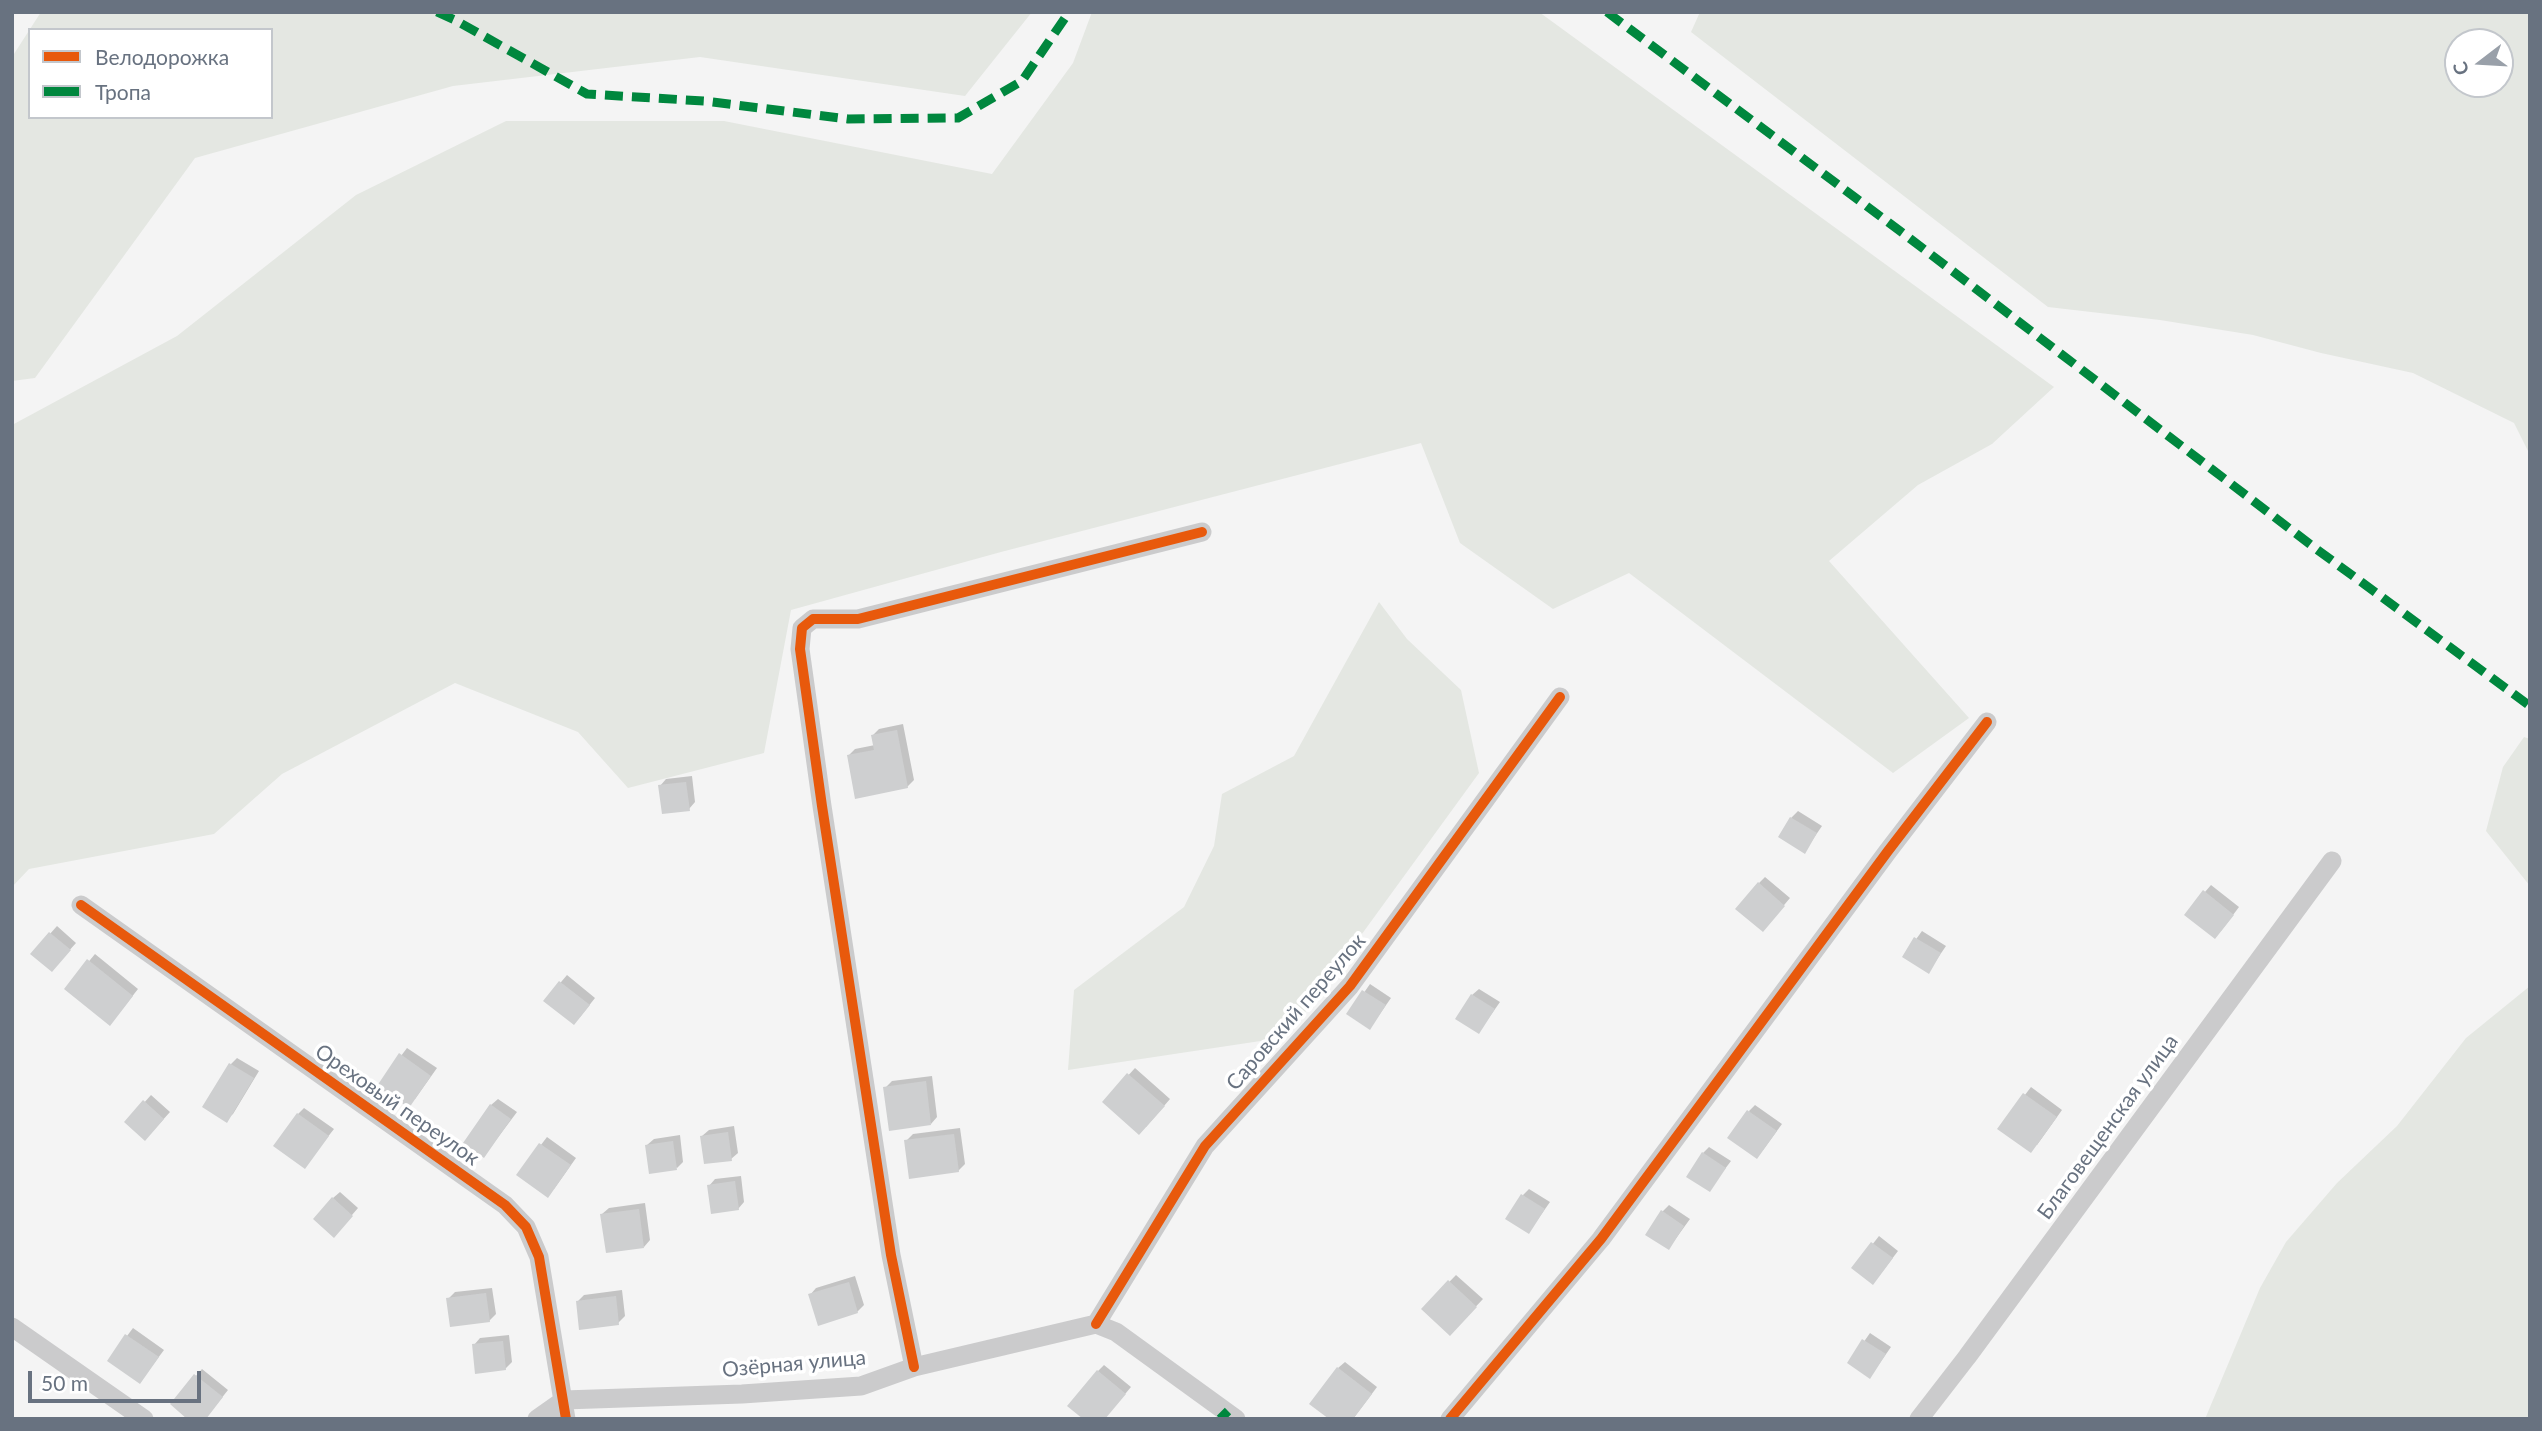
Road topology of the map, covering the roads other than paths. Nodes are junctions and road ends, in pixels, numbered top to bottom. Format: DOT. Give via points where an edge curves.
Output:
graph roads {
  1 [pos="1202,532"];
  2 [pos="1560,697"];
  3 [pos="1987,722"];
  4 [pos="2332,861"];
  5 [pos="81,905"];
  6 [pos="1096,1324"];
  7 [pos="12,1327"];
  8 [pos="914,1367"];
  9 [pos="565,1410"];
  10 [pos="1228,1416"];
  11 [pos="144,1419"];
  12 [pos="537,1419"];
  13 [pos="1450,1419"];
  14 [pos="1919,1419"];
  1 -- 8 [label="street" via="858,619 813,619 802,628 800,649 822,806 891,1255"];
  2 -- 6 [label="street, Саровский переулок" via="1350,986 1205,1146"];
  3 -- 13 [label="street" via="1601,1239"];
  4 -- 14 [label="street, Благовещенская улица"];
  5 -- 9 [label="street, Ореховый переулок" via="512,1212 526,1227 539,1257"];
  6 -- 8 [label="street, Озёрная улица"];
  6 -- 10 [label="street" via="1116,1332"];
  7 -- 11 [label="street"];
  8 -- 9 [label="street, Озёрная улица" via="861,1385"];
  9 -- 12 [label="street"];
}
